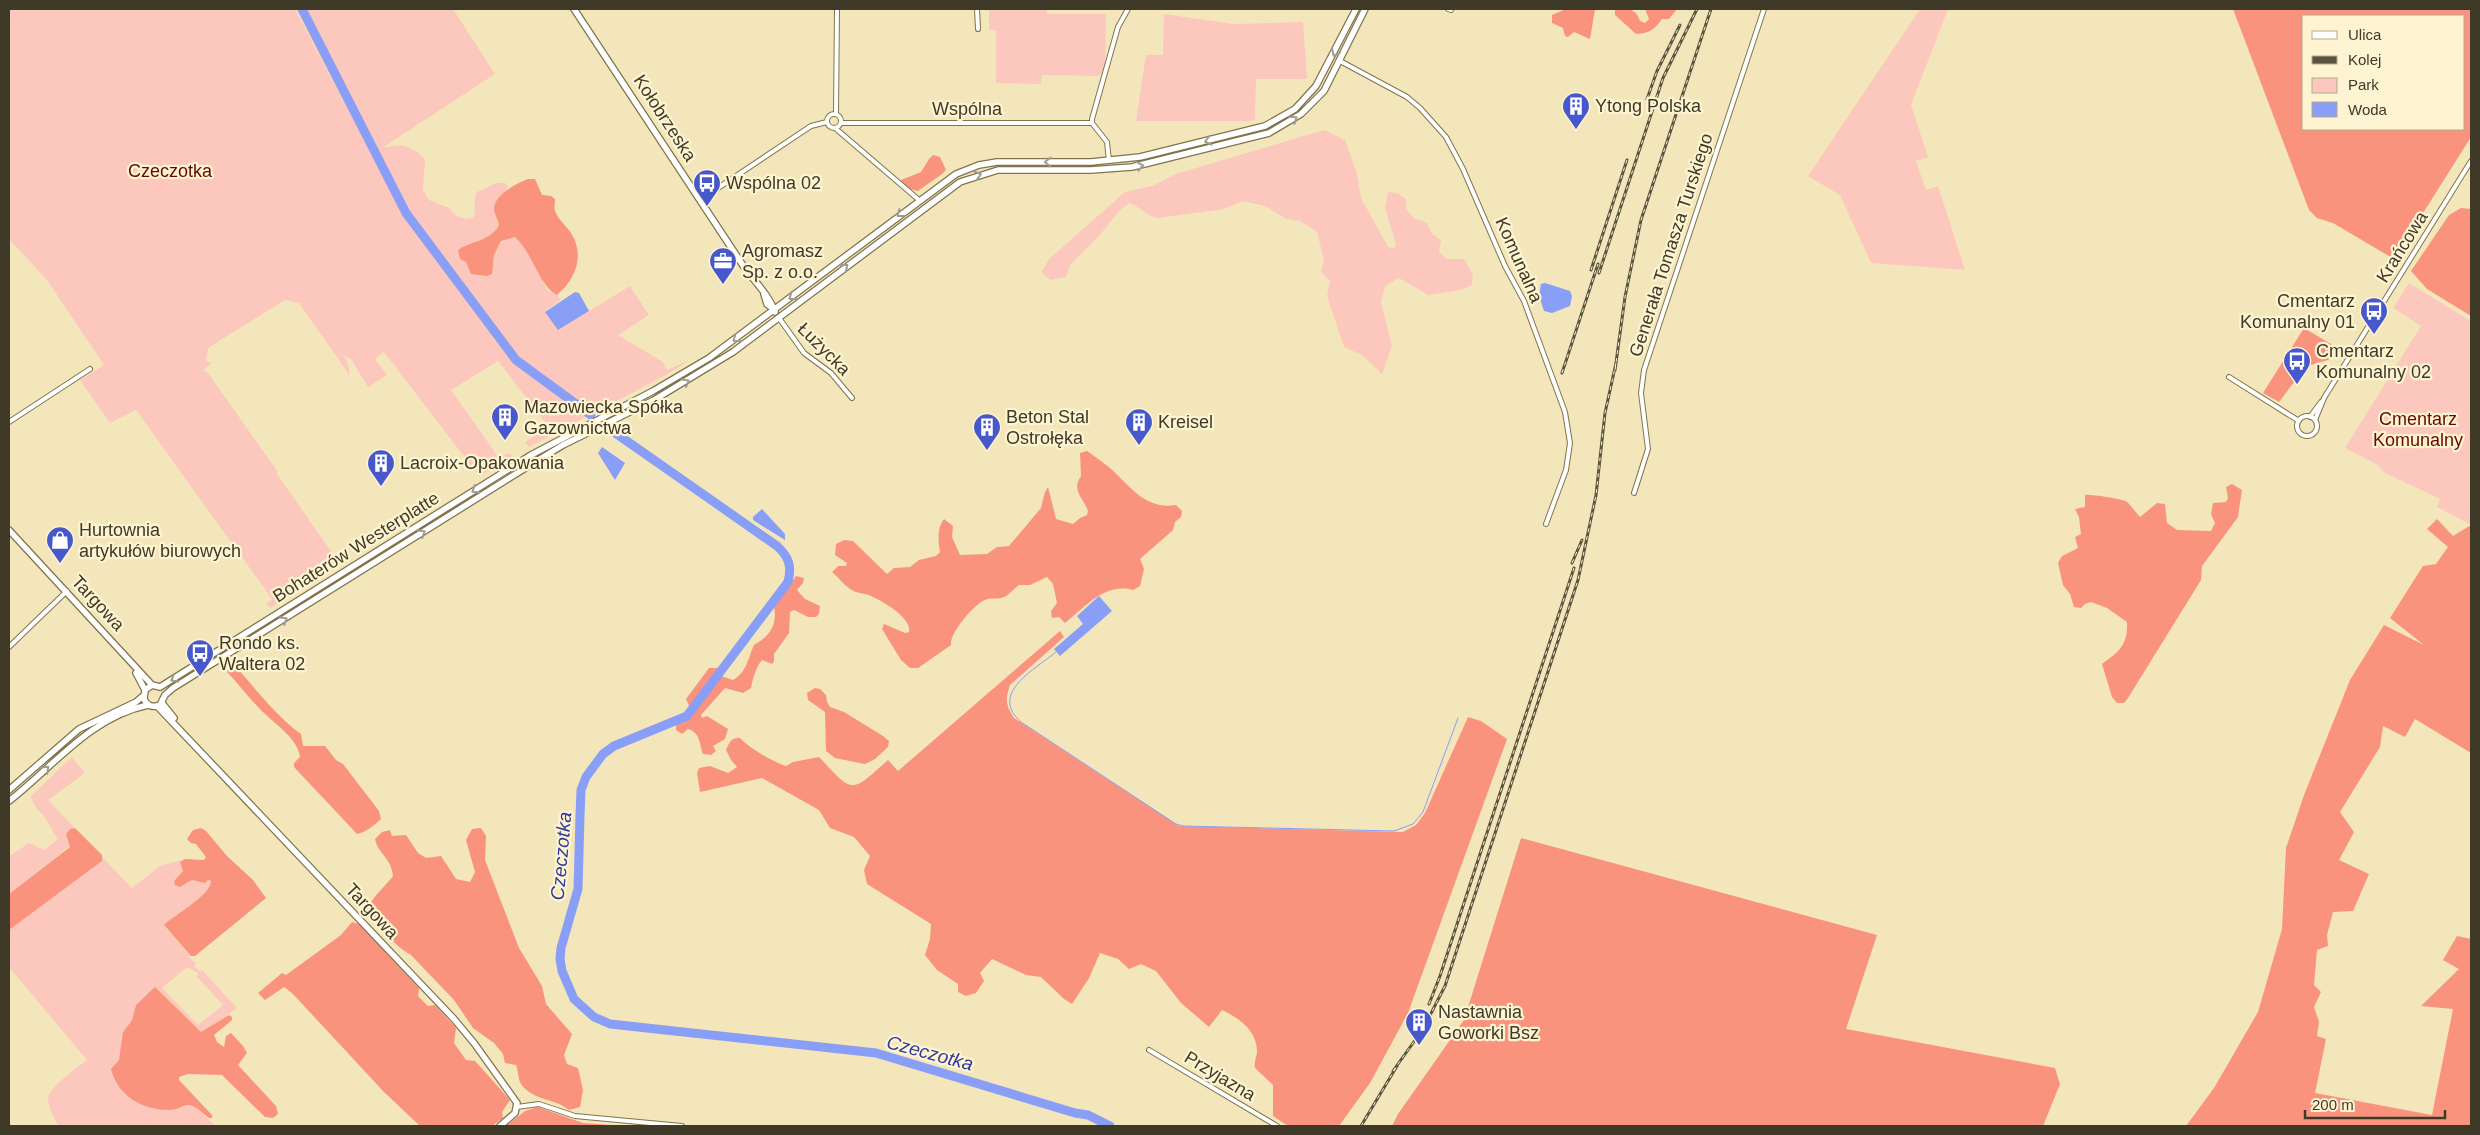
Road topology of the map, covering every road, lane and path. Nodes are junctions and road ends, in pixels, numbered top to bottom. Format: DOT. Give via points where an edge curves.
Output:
graph roads {
  1 [pos="574,9"];
  2 [pos="837,9"];
  3 [pos="977,9"];
  4 [pos="1128,9"];
  5 [pos="1356,9"];
  6 [pos="1365,9"];
  7 [pos="1764,9"];
  8 [pos="978,29"];
  9 [pos="1340,61"];
  10 [pos="836,114"];
  11 [pos="827,122"];
  12 [pos="841,123"];
  13 [pos="1092,123"];
  14 [pos="835,128"];
  15 [pos="1109,161"];
  16 [pos="2471,161"];
  17 [pos="700,200"];
  18 [pos="919,200"];
  19 [pos="775,310"];
  20 [pos="779,318"];
  21 [pos="90,369"];
  22 [pos="2229,377"];
  23 [pos="852,398"];
  24 [pos="2324,398"];
  25 [pos="2310,417"];
  26 [pos="2315,420"];
  27 [pos="2299,421"];
  28 [pos="9,422"];
  29 [pos="1634,493"];
  30 [pos="1546,524"];
  31 [pos="9,530"];
  32 [pos="67,591"];
  33 [pos="9,647"];
  34 [pos="124,654"];
  35 [pos="152,685"];
  36 [pos="160,687"];
  37 [pos="144,693"];
  38 [pos="165,695"];
  39 [pos="160,704"];
  40 [pos="148,705"];
  41 [pos="9,790"];
  42 [pos="9,801"];
  43 [pos="1149,1050"];
  44 [pos="517,1105"];
  45 [pos="500,1126"];
  46 [pos="682,1126"];
  47 [pos="1277,1126"];
  1 -- 17 [label="main road, Kołobrzeska"];
  2 -- 10 [label="street"];
  3 -- 8 [label="street"];
  4 -- 13 [label="street" via="1116,34"];
  5 -- 15 [label="main road, Bohaterów Westerplatte, one-way" via="1319,83 1305,100 1282,118 1265,126 1149,155"];
  6 -- 9 [label="main road, Bohaterów Westerplatte"];
  7 -- 29 [label="street, Generała Tomasza Turskiego" via="1644,370 1641,394 1648,449"];
  20 -- 9 [label="main road, Bohaterów Westerplatte, one-way" via="960,182 986,172 1006,170 1132,167 1257,137 1287,124 1307,109 1326,87"];
  9 -- 30 [label="street, Komunalna" via="1407,97 1446,137 1524,301 1565,412 1570,443 1566,470"];
  10 -- 11 [label="street" via="829,116"];
  10 -- 12 [label="street"];
  11 -- 14 [label="street"];
  11 -- 17 [label="street" via="811,126"];
  12 -- 13 [label="street, Wspólna"];
  12 -- 14 [label="street"];
  13 -- 15 [label="street" via="1107,142"];
  14 -- 18 [label="street"];
  15 -- 18 [label="main road, Bohaterów Westerplatte, one-way" via="990,163 956,174"];
  16 -- 24 [label="street, Krańcowa"];
  17 -- 19 [label="main road, Kołobrzeska" via="764,294 772,300"];
  18 -- 19 [label="main road, Bohaterów Westerplatte, one-way"];
  19 -- 20 [label="main road, Kołobrzeska"];
  19 -- 36 [label="main road, Bohaterów Westerplatte, one-way" via="690,370 531,455"];
  20 -- 23 [label="street, Łużycka" via="804,353 831,373"];
  38 -- 20 [label="main road, Bohaterów Westerplatte, one-way" via="535,462 696,376"];
  21 -- 28 [label="street"];
  22 -- 27 [label="street"];
  24 -- 25 [label="street, Krańcowa"];
  24 -- 26 [label="street, Krańcowa"];
  25 -- 26 [label="street"];
  25 -- 27 [label="street"];
  26 -- 27 [label="street" via="2316,431 2307,436 2298,431"];
  31 -- 32 [label="main road, Targowa"];
  32 -- 33 [label="street"];
  32 -- 34 [label="main road, Targowa"];
  34 -- 35 [label="main road, Targowa"];
  34 -- 37 [label="main road, Targowa"];
  35 -- 36 [label="main road"];
  35 -- 37 [label="main road"];
  36 -- 38 [label="main road"];
  37 -- 40 [label="main road"];
  37 -- 41 [label="main road" via="136,702 79,729"];
  38 -- 39 [label="main road"];
  39 -- 40 [label="main road"];
  39 -- 44 [label="main road, Targowa" via="454,1019"];
  42 -- 40 [label="main road, one-way" via="89,731"];
  43 -- 47 [label="street, Przyjazna"];
  44 -- 45 [label="main road" via="512,1117"];
  44 -- 46 [label="street" via="539,1104 575,1116"];
}
